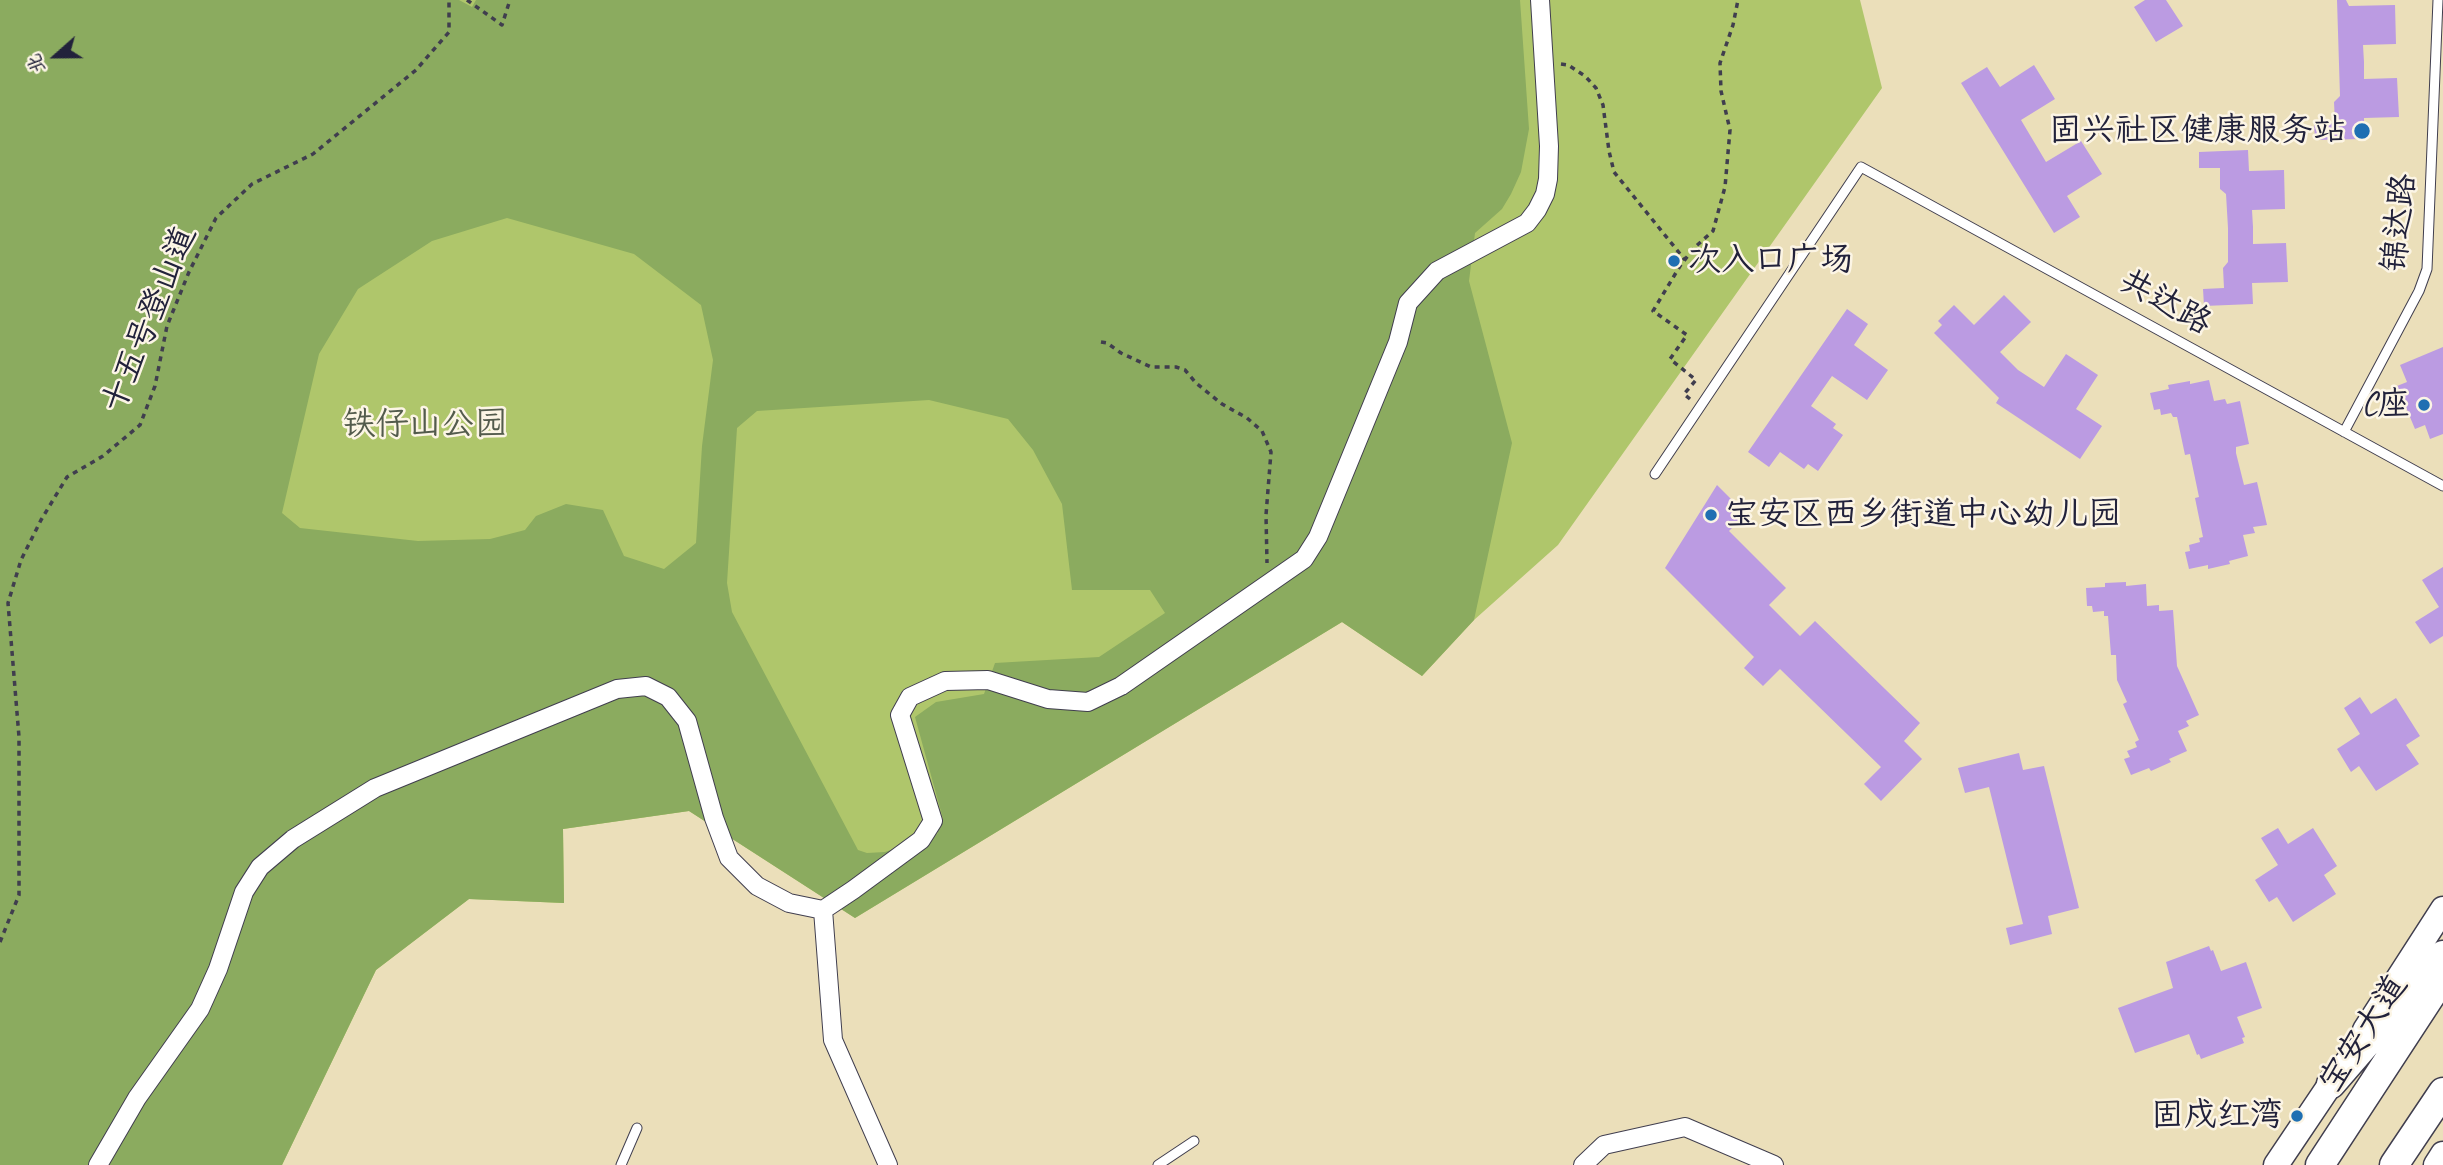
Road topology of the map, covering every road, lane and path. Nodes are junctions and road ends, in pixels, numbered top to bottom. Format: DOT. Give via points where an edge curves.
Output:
graph roads {
  1 [pos="449,0"];
  2 [pos="467,0"];
  3 [pos="510,0"];
  4 [pos="1540,0"];
  5 [pos="1738,0"];
  6 [pos="2438,0"];
  7 [pos="1543,59"];
  8 [pos="1685,260"];
  9 [pos="1101,342"];
  10 [pos="1700,407"];
  11 [pos="2344,432"];
  12 [pos="1655,474"];
  13 [pos="2443,486"];
  14 [pos="1270,582"];
  15 [pos="2443,909"];
  16 [pos="823,910"];
  17 [pos="0,942"];
  18 [pos="2443,955"];
  19 [pos="2443,976"];
  20 [pos="2331,1083"];
  21 [pos="2443,1092"];
  22 [pos="637,1128"];
  23 [pos="1194,1141"];
  24 [pos="2443,1154"];
  25 [pos="98,1165"];
  26 [pos="621,1165"];
  27 [pos="888,1165"];
  28 [pos="1158,1165"];
  29 [pos="1583,1165"];
  30 [pos="1774,1165"];
  31 [pos="2276,1165"];
  32 [pos="2320,1165"];
  33 [pos="2394,1165"];
  34 [pos="2435,1165"];
  1 -- 17 [label="path, 十五号登山道" via="449,32 416,70 313,154 252,184 216,218 167,326 155,386 140,425 103,456 67,477 21,560 8,603 19,737 19,895"];
  2 -- 3 [label="path" via="502,26"];
  4 -- 7 [label="street"];
  5 -- 8 [label="path" via="1720,63 1730,130 1725,187 1713,231"];
  6 -- 11 [label="lane, 锦达路" via="2427,269"];
  7 -- 8 [label="path" via="1567,65 1596,88 1614,172"];
  7 -- 14 [label="street" via="1549,146 1548,179 1541,202 1527,223 1437,271 1408,303 1398,342 1318,537 1304,559"];
  8 -- 10 [label="path" via="1653,311 1687,335 1670,359 1696,380 1684,394"];
  9 -- 14 [label="path" via="1151,367 1185,370 1222,404 1262,431 1271,452 1266,515"];
  10 -- 11 [label="lane, 共达路" via="1861,167"];
  10 -- 12 [label="lane"];
  11 -- 13 [label="lane, 共达路"];
  14 -- 16 [label="street" via="1121,686 1088,702 1048,699 988,680 945,681 911,697 900,715 933,821 920,840"];
  15 -- 20 [label="main road"];
  16 -- 25 [label="street" via="789,903 757,886 729,858 687,721 668,697 646,686 617,689 375,788 293,839 260,867 244,892 200,1009 137,1098"];
  16 -- 27 [label="street" via="833,1040"];
  18 -- 20 [label="main road"];
  19 -- 32 [label="main road, 宝安大道"];
  20 -- 31 [label="main road"];
  21 -- 33 [label="main road"];
  22 -- 26 [label="lane"];
  23 -- 28 [label="lane"];
  24 -- 34 [label="main road"];
  29 -- 30 [label="street" via="1605,1145 1685,1127"];
}
